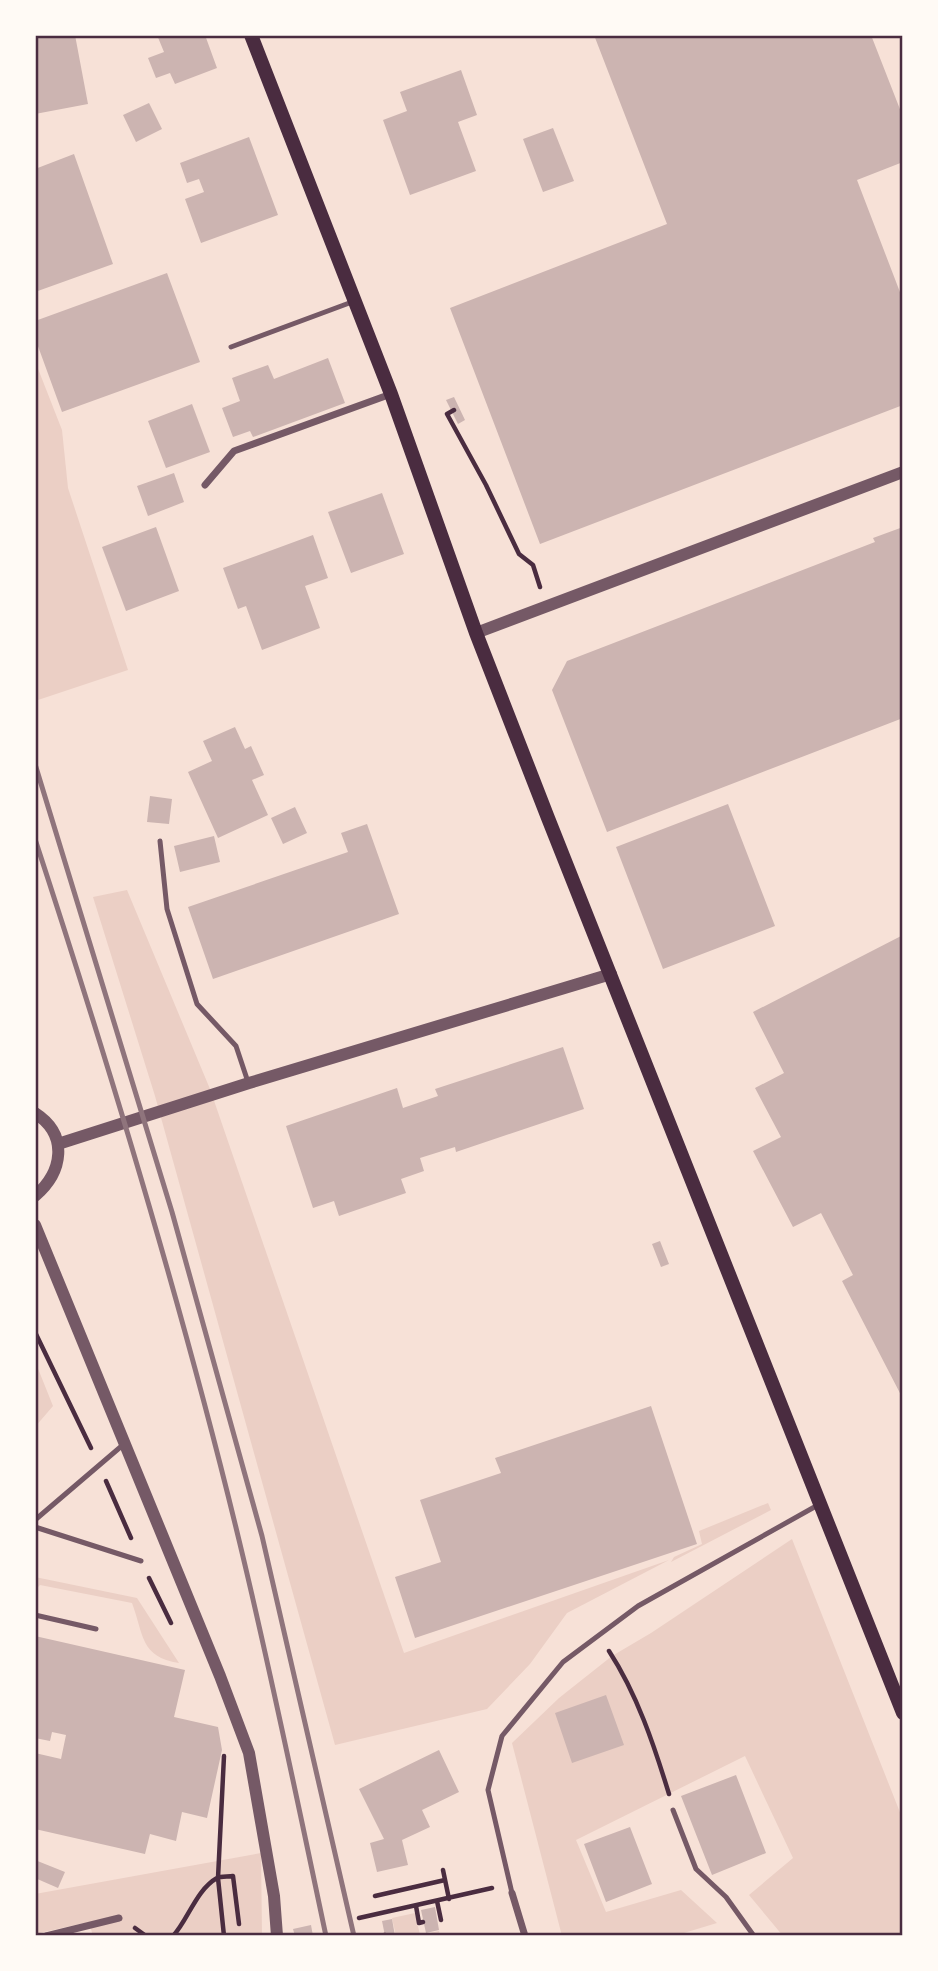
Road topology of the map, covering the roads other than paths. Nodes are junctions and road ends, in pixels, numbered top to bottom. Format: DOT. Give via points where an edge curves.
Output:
graph roads {
  1 [pos="251,35"];
  2 [pos="355,301"];
  3 [pos="231,347"];
  4 [pos="391,394"];
  5 [pos="903,472"];
  6 [pos="205,485"];
  7 [pos="477,633"];
  8 [pos="160,841"];
  9 [pos="611,974"];
  10 [pos="249,1083"];
  11 [pos="35,1113"];
  12 [pos="58,1144"];
  13 [pos="35,1196"];
  14 [pos="35,1225"];
  15 [pos="124,1444"];
  16 [pos="821,1503"];
  17 [pos="35,1520"];
  18 [pos="35,1527"];
  19 [pos="141,1561"];
  20 [pos="35,1615"];
  21 [pos="96,1629"];
  22 [pos="903,1713"];
  23 [pos="673,1810"];
  24 [pos="512,1893"];
  25 [pos="119,1918"];
  26 [pos="46,1936"];
  27 [pos="277,1936"];
  28 [pos="525,1936"];
  29 [pos="754,1936"];
  1 -- 2 [label="main road"];
  2 -- 3 [label="lane"];
  2 -- 4 [label="main road"];
  4 -- 6 [label="street" via="234,451"];
  4 -- 7 [label="main road"];
  5 -- 7 [label="street"];
  7 -- 9 [label="main road"];
  8 -- 10 [label="lane" via="167,909 197,1003 236,1046"];
  9 -- 10 [label="street"];
  9 -- 16 [label="main road"];
  10 -- 12 [label="street"];
  11 -- 12 [label="street" via="52,1129"];
  12 -- 13 [label="street" via="54,1174"];
  14 -- 15 [label="street"];
  15 -- 17 [label="lane"];
  15 -- 27 [label="street" via="249,1753"];
  16 -- 22 [label="main road"];
  16 -- 24 [label="lane" via="638,1606 563,1662 502,1736 488,1790"];
  18 -- 19 [label="lane"];
  20 -- 21 [label="lane"];
  23 -- 29 [label="lane" via="696,1869 726,1897"];
  24 -- 28 [label="street"];
  25 -- 26 [label="street"];
}
